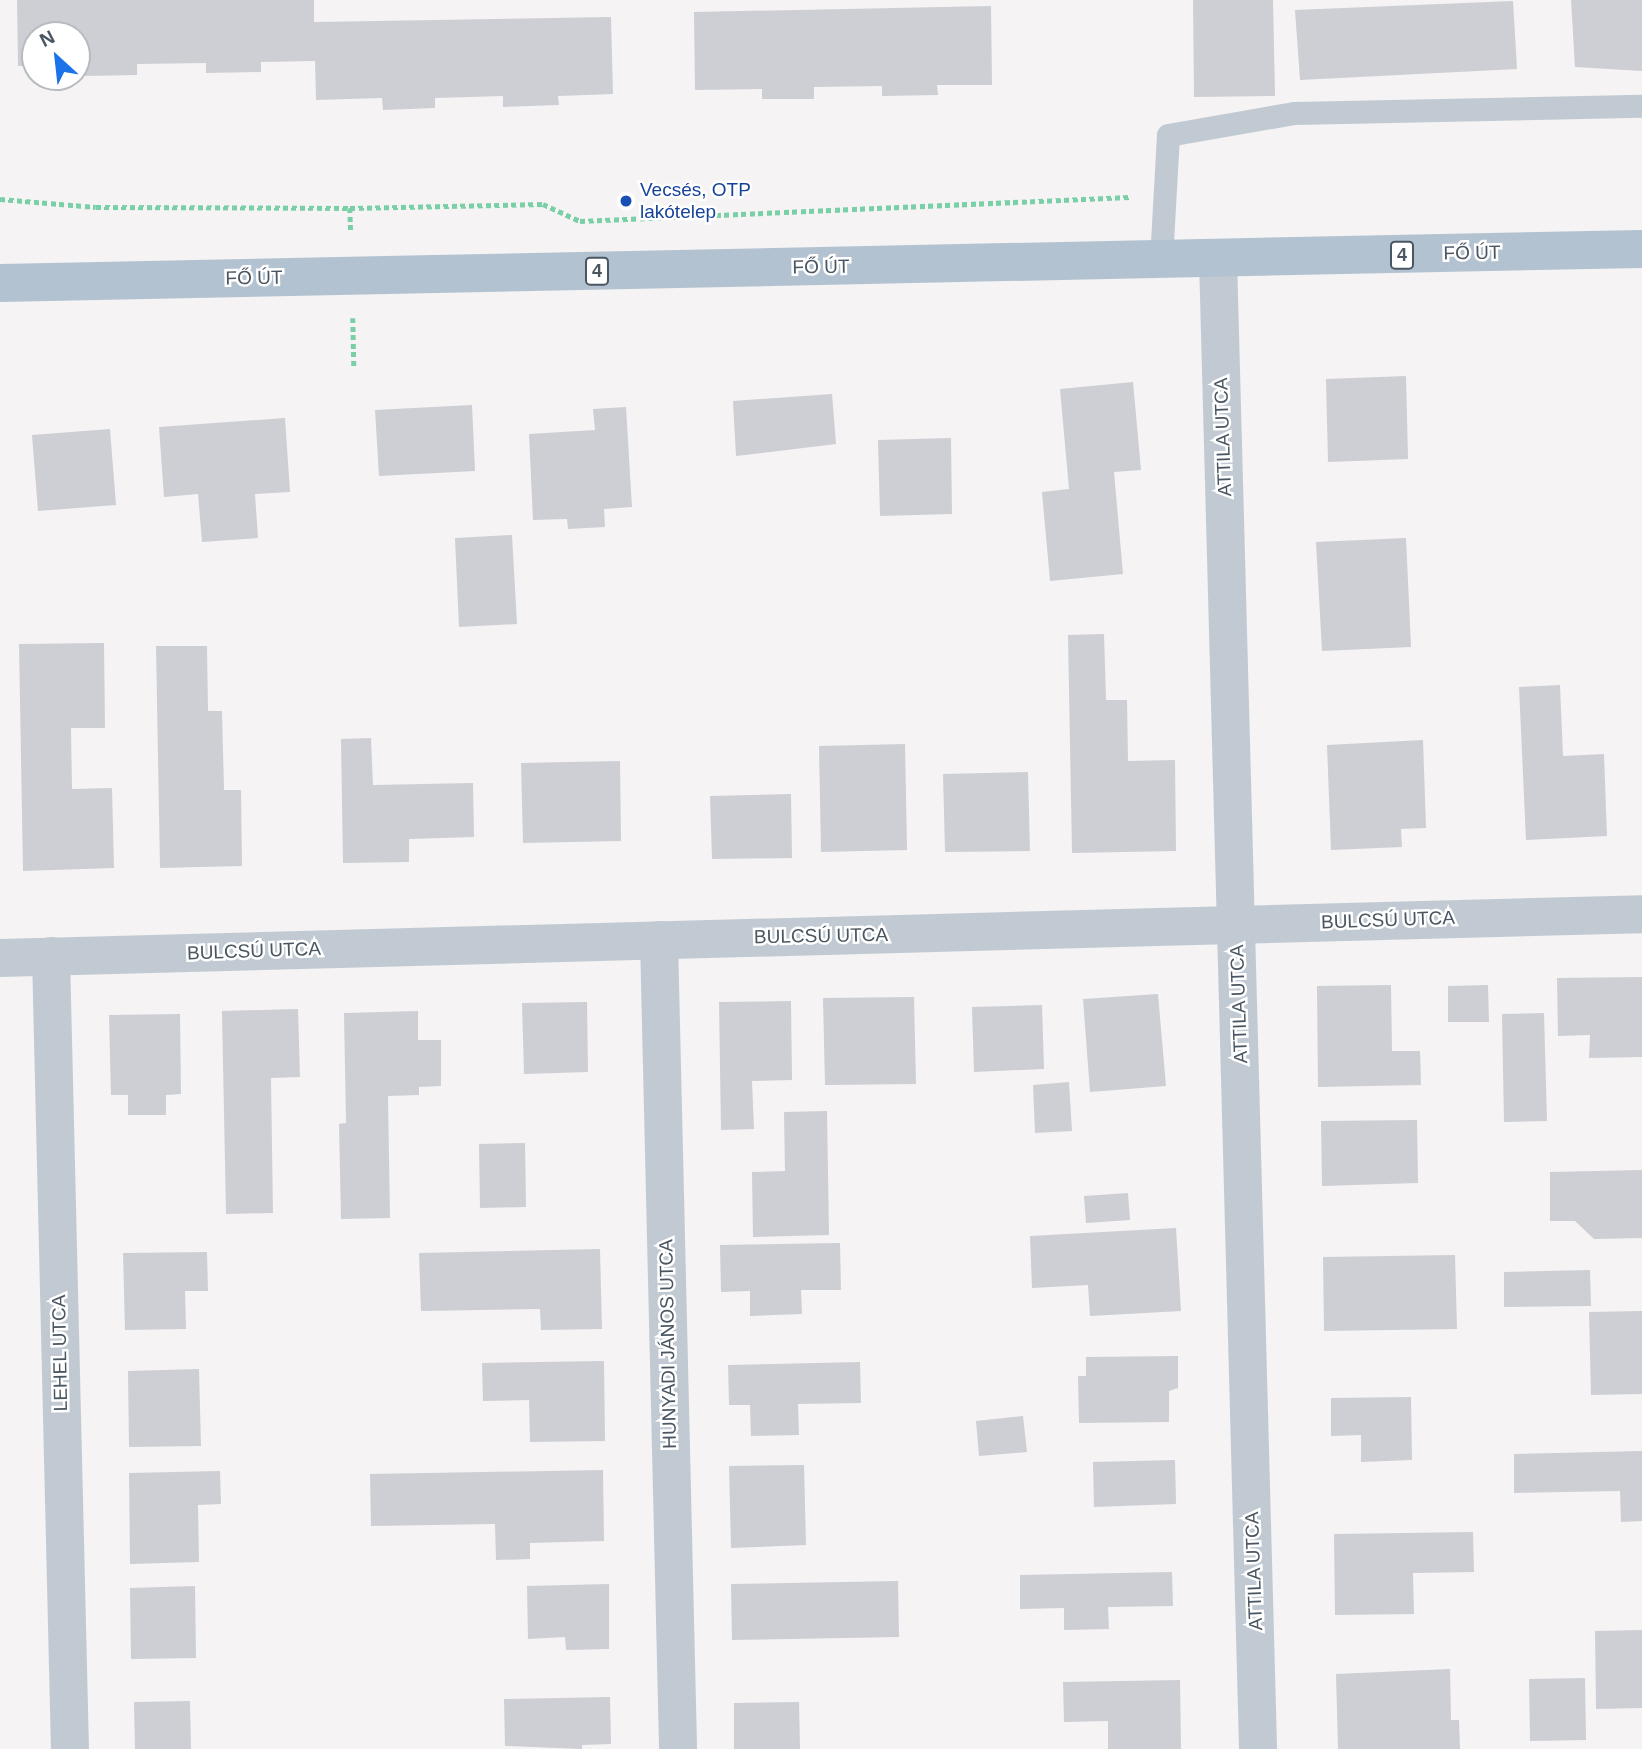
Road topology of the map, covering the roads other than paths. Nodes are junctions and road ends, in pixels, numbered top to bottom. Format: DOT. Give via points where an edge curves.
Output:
graph roads {
  1 [pos="1642,106"];
  2 [pos="1642,249"];
  3 [pos="1219,259"];
  4 [pos="1161,260"];
  5 [pos="11,282"];
  6 [pos="1642,914"];
  7 [pos="1237,925"];
  8 [pos="659,940"];
  9 [pos="51,957"];
  10 [pos="0,958"];
  11 [pos="70,1749"];
  12 [pos="678,1749"];
  13 [pos="1258,1749"];
  1 -- 4 [label="lane" via="1294,113 1168,135"];
  2 -- 3 [label="main road, FŐ ÚT / 4"];
  3 -- 4 [label="main road, FŐ ÚT / 4"];
  3 -- 7 [label="street, ATTILA UTCA"];
  4 -- 5 [label="main road, FŐ ÚT / 4"];
  6 -- 7 [label="street, BULCSÚ UTCA"];
  7 -- 8 [label="street, BULCSÚ UTCA"];
  7 -- 13 [label="street, ATTILA UTCA"];
  8 -- 9 [label="street, BULCSÚ UTCA"];
  8 -- 12 [label="street, HUNYADI JÁNOS UTCA"];
  9 -- 10 [label="street, BULCSÚ UTCA"];
  9 -- 11 [label="street, LEHEL UTCA"];
}
